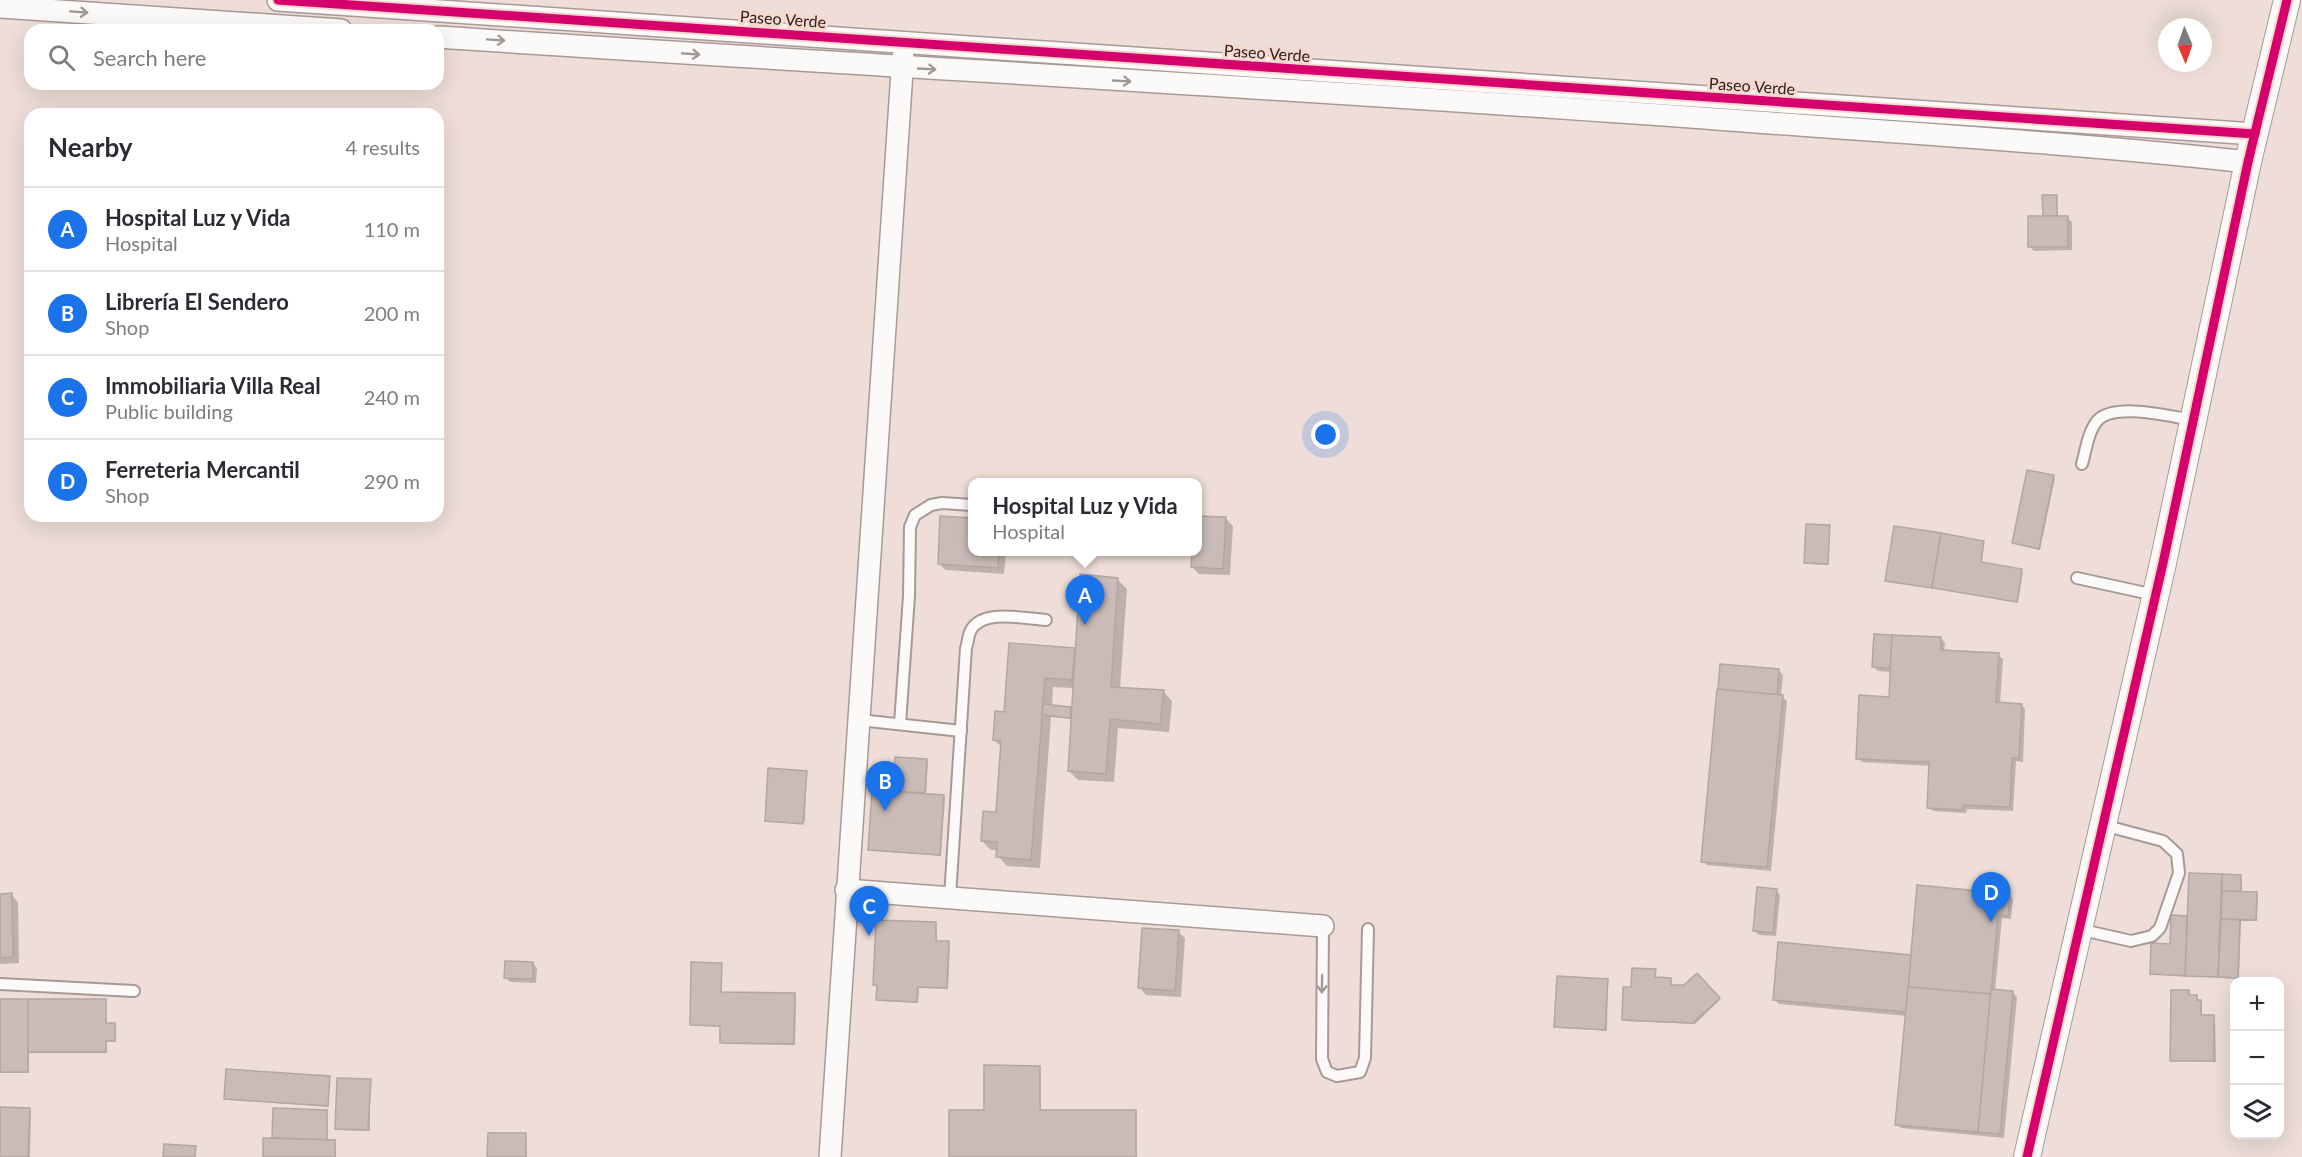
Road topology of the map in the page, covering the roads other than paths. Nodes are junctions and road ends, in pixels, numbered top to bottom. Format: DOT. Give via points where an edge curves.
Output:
graph roads {
  1 [pos="278,0"];
  2 [pos="2287,0"];
  3 [pos="0,7"];
  4 [pos="428,20"];
  5 [pos="252,24"];
  6 [pos="444,37"];
  7 [pos="903,42"];
  8 [pos="902,68"];
  9 [pos="1521,95"];
  10 [pos="2255,134"];
  11 [pos="2248,162"];
  12 [pos="2194,420"];
  13 [pos="2082,464"];
  14 [pos="968,505"];
  15 [pos="2077,578"];
  16 [pos="2156,595"];
  17 [pos="1047,620"];
  18 [pos="859,720"];
  19 [pos="900,724"];
  20 [pos="961,731"];
  21 [pos="2103,825"];
  22 [pos="846,891"];
  23 [pos="950,897"];
  24 [pos="1323,926"];
  25 [pos="1368,929"];
  26 [pos="2078,929"];
  27 [pos="0,984"];
  28 [pos="134,991"];
  29 [pos="830,1157"];
  30 [pos="2026,1157"];
  1 -- 4 [label="street, Paseo Verde"];
  2 -- 10 [label="street"];
  3 -- 5 [label="street, one-way"];
  4 -- 7 [label="street, Paseo Verde"];
  6 -- 8 [label="street, Paseo Verde, one-way"];
  7 -- 8 [label="street"];
  7 -- 9 [label="street, Paseo Verde"];
  8 -- 9 [label="street, Paseo Verde, one-way"];
  8 -- 18 [label="street"];
  9 -- 10 [label="street, Paseo Verde"];
  9 -- 11 [label="street, Paseo Verde"];
  10 -- 11 [label="street"];
  11 -- 12 [label="street"];
  12 -- 13 [label="lane" via="2110,412 2098,420 2090,434"];
  12 -- 16 [label="street"];
  14 -- 19 [label="lane" via="931,505 915,515 910,527"];
  15 -- 16 [label="lane"];
  16 -- 21 [label="street"];
  17 -- 20 [label="lane" via="996,617 981,620 971,630 966,648"];
  18 -- 19 [label="lane"];
  18 -- 22 [label="street"];
  19 -- 20 [label="lane"];
  20 -- 23 [label="lane"];
  21 -- 26 [label="street"];
  21 -- 26 [label="lane" via="2163,841 2177,854 2179,873 2160,928 2152,936 2131,940"];
  22 -- 23 [label="street"];
  22 -- 29 [label="street"];
  23 -- 24 [label="street"];
  24 -- 25 [label="lane, one-way" via="1322,1059 1327,1072 1337,1076 1360,1072 1365,1058"];
  26 -- 30 [label="street"];
  27 -- 28 [label="lane"];
}
